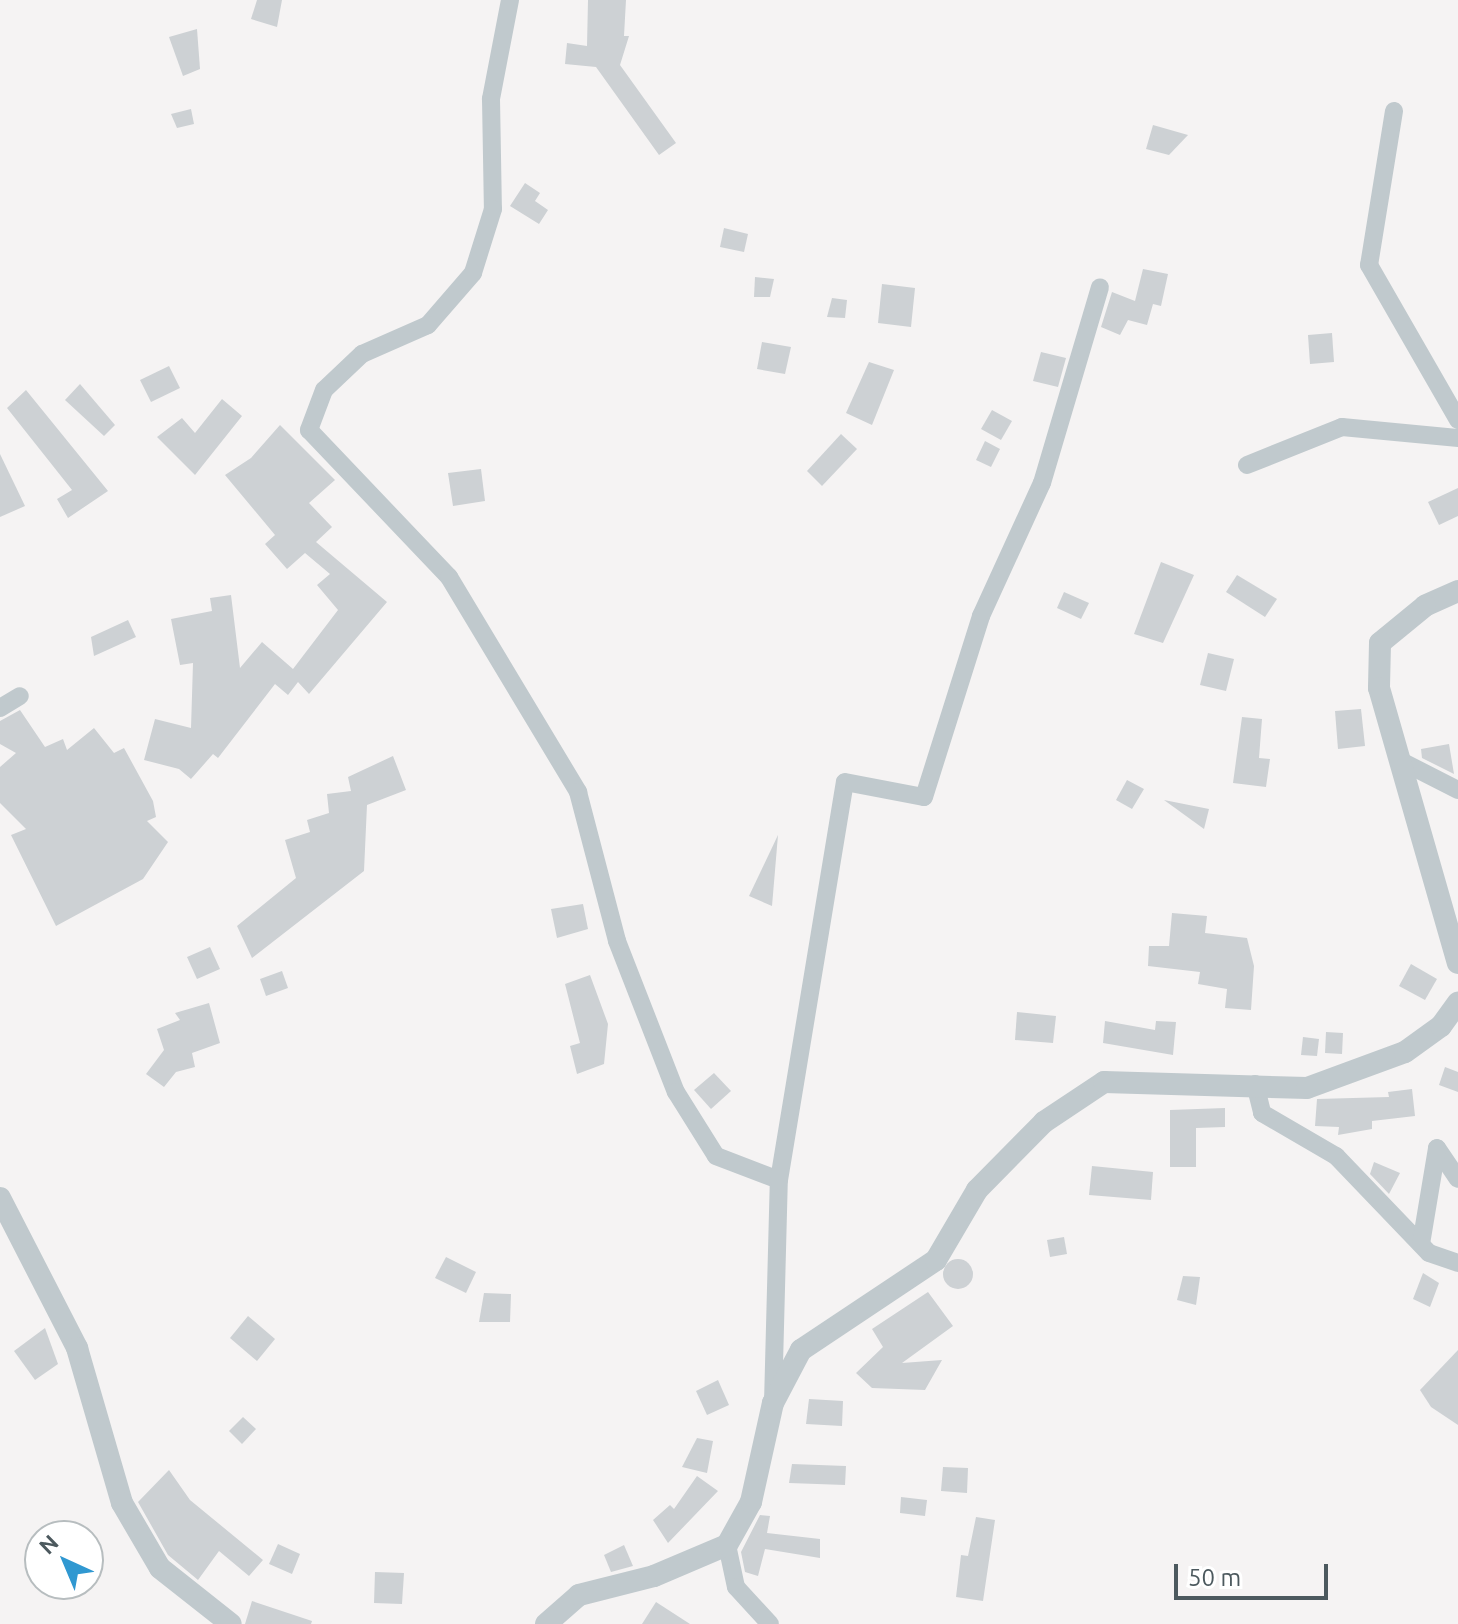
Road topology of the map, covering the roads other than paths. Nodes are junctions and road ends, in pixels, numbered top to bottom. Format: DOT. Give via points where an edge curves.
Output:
graph roads {
  1 [pos="510,0"];
  2 [pos="1394,111"];
  3 [pos="1100,287"];
  4 [pos="1458,420"];
  5 [pos="1458,438"];
  6 [pos="1247,465"];
  7 [pos="1458,591"];
  8 [pos="20,696"];
  9 [pos="0,708"];
  10 [pos="1401,761"];
  11 [pos="1458,790"];
  12 [pos="1458,963"];
  13 [pos="1458,1004"];
  14 [pos="1255,1084"];
  15 [pos="1458,1179"];
  16 [pos="779,1180"];
  17 [pos="0,1198"];
  18 [pos="1421,1244"];
  19 [pos="1458,1263"];
  20 [pos="773,1403"];
  21 [pos="727,1545"];
  22 [pos="231,1624"];
  23 [pos="546,1624"];
  24 [pos="770,1624"];
  1 -- 16 [label="street" via="491,99 493,209 473,273 428,325 362,354 324,390 309,430 449,577 578,792 617,941 676,1092 716,1156"];
  2 -- 4 [label="street" via="1369,265"];
  3 -- 16 [label="street" via="1042,483 981,616 924,797 845,782"];
  5 -- 6 [label="street" via="1342,427"];
  7 -- 10 [label="street" via="1425,606 1380,643 1379,688"];
  8 -- 9 [label="street"];
  10 -- 11 [label="street"];
  10 -- 12 [label="street"];
  13 -- 14 [label="street" via="1441,1026 1405,1052 1307,1088"];
  14 -- 18 [label="street" via="1262,1113 1336,1156"];
  14 -- 20 [label="street" via="1104,1082 1044,1122 977,1190 936,1260 801,1350"];
  15 -- 18 [label="street" via="1437,1148"];
  16 -- 20 [label="street"];
  17 -- 22 [label="street" via="77,1348 122,1503 160,1568"];
  18 -- 19 [label="street"];
  20 -- 21 [label="street" via="751,1502"];
  21 -- 23 [label="street" via="654,1576 579,1595"];
  21 -- 24 [label="street" via="736,1587"];
}
